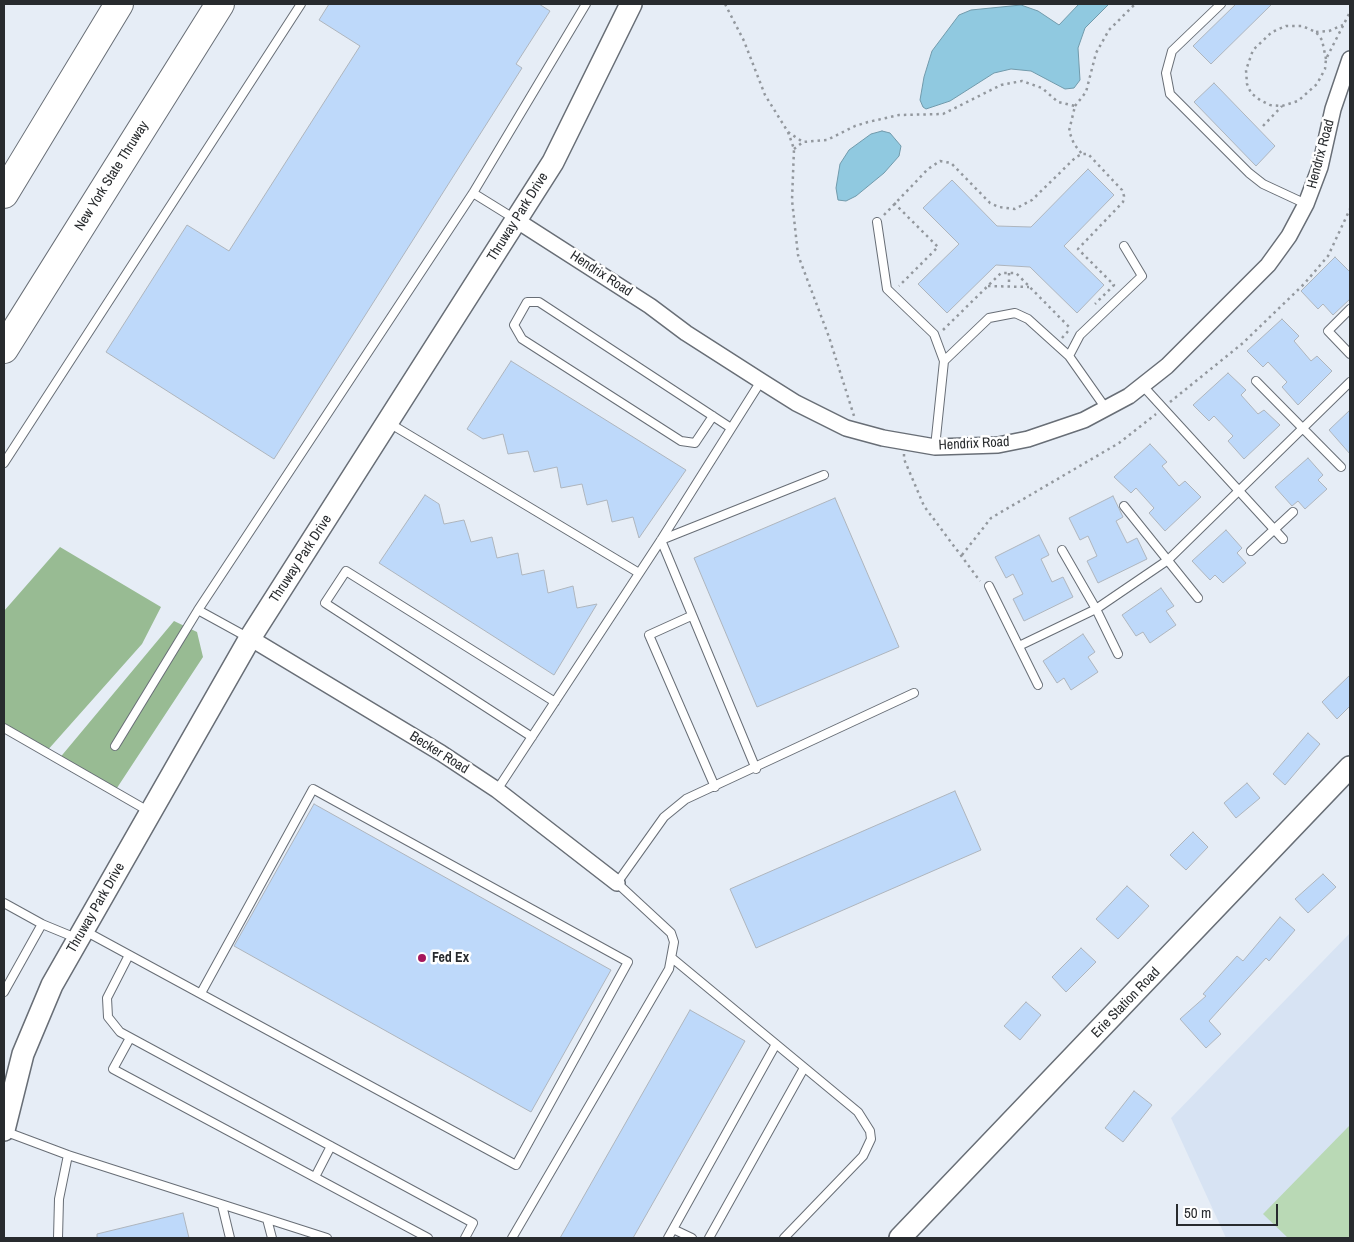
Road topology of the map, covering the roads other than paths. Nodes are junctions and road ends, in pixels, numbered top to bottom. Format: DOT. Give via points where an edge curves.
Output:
graph roads {
  1 [pos="120,4"];
  2 [pos="220,4"];
  3 [pos="301,4"];
  4 [pos="575,4"];
  5 [pos="631,4"];
  6 [pos="1220,4"];
  7 [pos="584,6"];
  8 [pos="1350,59"];
  9 [pos="473,193"];
  10 [pos="4,194"];
  11 [pos="1306,204"];
  12 [pos="516,220"];
  13 [pos="877,222"];
  14 [pos="1124,246"];
  15 [pos="1350,309"];
  16 [pos="4,349"];
  17 [pos="1350,354"];
  18 [pos="1069,356"];
  19 [pos="944,362"];
  20 [pos="761,380"];
  21 [pos="1256,381"];
  22 [pos="1350,382"];
  23 [pos="1142,385"];
  24 [pos="1106,410"];
  25 [pos="712,416"];
  26 [pos="388,422"];
  27 [pos="731,428"];
  28 [pos="1302,429"];
  29 [pos="935,447"];
  30 [pos="4,463"];
  31 [pos="1341,467"];
  32 [pos="824,475"];
  33 [pos="1240,491"];
  34 [pos="1124,506"];
  35 [pos="1293,512"];
  36 [pos="1274,530"];
  37 [pos="1282,539"];
  38 [pos="661,540"];
  39 [pos="1062,550"];
  40 [pos="1251,551"];
  41 [pos="1168,560"];
  42 [pos="639,573"];
  43 [pos="989,586"];
  44 [pos="1198,598"];
  45 [pos="1096,609"];
  46 [pos="198,610"];
  47 [pos="690,616"];
  48 [pos="250,638"];
  49 [pos="1019,646"];
  50 [pos="1118,654"];
  51 [pos="1038,685"];
  52 [pos="914,693"];
  53 [pos="555,702"];
  54 [pos="4,728"];
  55 [pos="532,737"];
  56 [pos="115,746"];
  57 [pos="1350,767"];
  58 [pos="756,769"];
  59 [pos="715,787"];
  60 [pos="497,790"];
  61 [pos="152,813"];
  62 [pos="617,883"];
  63 [pos="4,903"];
  64 [pos="42,924"];
  65 [pos="81,935"];
  66 [pos="128,955"];
  67 [pos="672,958"];
  68 [pos="4,992"];
  69 [pos="201,993"];
  70 [pos="130,1038"];
  71 [pos="776,1044"];
  72 [pos="804,1068"];
  73 [pos="4,1131"];
  74 [pos="331,1146"];
  75 [pos="68,1155"];
  76 [pos="315,1177"];
  77 [pos="222,1205"];
  78 [pos="267,1219"];
  79 [pos="673,1229"];
  80 [pos="309,1235"];
  81 [pos="58,1238"];
  82 [pos="230,1238"];
  83 [pos="272,1238"];
  84 [pos="327,1238"];
  85 [pos="428,1238"];
  86 [pos="465,1238"];
  87 [pos="512,1238"];
  88 [pos="668,1238"];
  89 [pos="692,1238"];
  90 [pos="709,1238"];
  91 [pos="784,1238"];
  92 [pos="900,1238"];
  1 -- 10 [label="highway"];
  2 -- 16 [label="highway, New York State Thruway"];
  3 -- 30 [label="lane"];
  4 -- 7 [label="lane"];
  5 -- 12 [label="main road, Thruway Park Drive" via="553,162"];
  6 -- 11 [label="lane" via="1172,51 1166,74 1170,94 1249,173 1263,184"];
  7 -- 9 [label="lane"];
  8 -- 11 [label="street, Hendrix Road" via="1333,108 1320,167"];
  9 -- 12 [label="lane"];
  9 -- 46 [label="lane"];
  11 -- 23 [label="street, Hendrix Road" via="1268,265 1167,366"];
  12 -- 20 [label="street, Hendrix Road"];
  12 -- 26 [label="main road, Thruway Park Drive"];
  13 -- 19 [label="lane" via="887,289 934,334"];
  14 -- 18 [label="lane" via="1142,276 1080,335"];
  15 -- 17 [label="lane" via="1328,331"];
  18 -- 19 [label="lane" via="1028,319 1014,313 989,318"];
  18 -- 24 [label="lane"];
  19 -- 29 [label="lane"];
  20 -- 27 [label="lane"];
  20 -- 29 [label="street, Hendrix Road" via="821,416 854,430"];
  21 -- 28 [label="lane"];
  22 -- 28 [label="lane"];
  23 -- 24 [label="street, Hendrix Road"];
  23 -- 33 [label="lane"];
  24 -- 29 [label="street, Hendrix Road" via="1028,439 998,445"];
  25 -- 25 [label="lane" via="539,302 527,302 514,325 522,339 681,441 694,443"];
  25 -- 27 [label="lane"];
  26 -- 42 [label="lane"];
  26 -- 48 [label="main road, Thruway Park Drive"];
  27 -- 38 [label="lane"];
  28 -- 31 [label="lane"];
  28 -- 33 [label="lane"];
  32 -- 38 [label="lane"];
  33 -- 36 [label="lane"];
  33 -- 41 [label="lane"];
  34 -- 41 [label="lane"];
  35 -- 36 [label="lane"];
  36 -- 37 [label="lane"];
  36 -- 40 [label="lane"];
  38 -- 42 [label="lane"];
  38 -- 47 [label="lane"];
  39 -- 45 [label="lane"];
  41 -- 44 [label="lane"];
  41 -- 45 [label="lane"];
  42 -- 53 [label="lane"];
  43 -- 49 [label="lane"];
  45 -- 49 [label="lane"];
  45 -- 50 [label="lane"];
  46 -- 48 [label="lane"];
  46 -- 56 [label="lane"];
  47 -- 58 [label="lane"];
  47 -- 59 [label="lane" via="648,635"];
  48 -- 60 [label="street, Becker Road"];
  48 -- 61 [label="main road, Thruway Park Drive"];
  49 -- 51 [label="lane"];
  52 -- 58 [label="lane"];
  53 -- 55 [label="lane"];
  53 -- 55 [label="lane" via="346,571 325,603"];
  54 -- 61 [label="lane"];
  55 -- 60 [label="lane"];
  57 -- 92 [label="main road, Erie Station Road"];
  58 -- 59 [label="lane"];
  59 -- 62 [label="lane" via="686,799 664,817"];
  60 -- 62 [label="street, Becker Road"];
  61 -- 65 [label="main road, Thruway Park Drive"];
  62 -- 67 [label="lane" via="672,933"];
  63 -- 64 [label="lane"];
  64 -- 65 [label="lane"];
  64 -- 68 [label="lane"];
  65 -- 66 [label="lane"];
  65 -- 73 [label="main road, Thruway Park Drive" via="35,1020 22,1054"];
  66 -- 69 [label="lane"];
  66 -- 70 [label="lane" via="107,998 108,1017 120,1032"];
  67 -- 71 [label="lane"];
  67 -- 87 [label="lane"];
  69 -- 69 [label="lane" via="516,1166 628,962 313,789"];
  70 -- 74 [label="lane"];
  70 -- 76 [label="lane" via="114,1070"];
  71 -- 72 [label="lane"];
  71 -- 79 [label="lane"];
  72 -- 90 [label="lane"];
  72 -- 91 [label="lane" via="858,1112 870,1131 871,1139 862,1156"];
  73 -- 75 [label="lane"];
  74 -- 76 [label="lane"];
  74 -- 86 [label="lane" via="474,1223"];
  75 -- 77 [label="lane"];
  75 -- 81 [label="lane" via="59,1199"];
  76 -- 85 [label="lane"];
  77 -- 78 [label="lane"];
  77 -- 82 [label="lane"];
  78 -- 80 [label="lane"];
  78 -- 83 [label="lane"];
  79 -- 88 [label="lane"];
  79 -- 89 [label="lane"];
  80 -- 84 [label="lane"];
}
